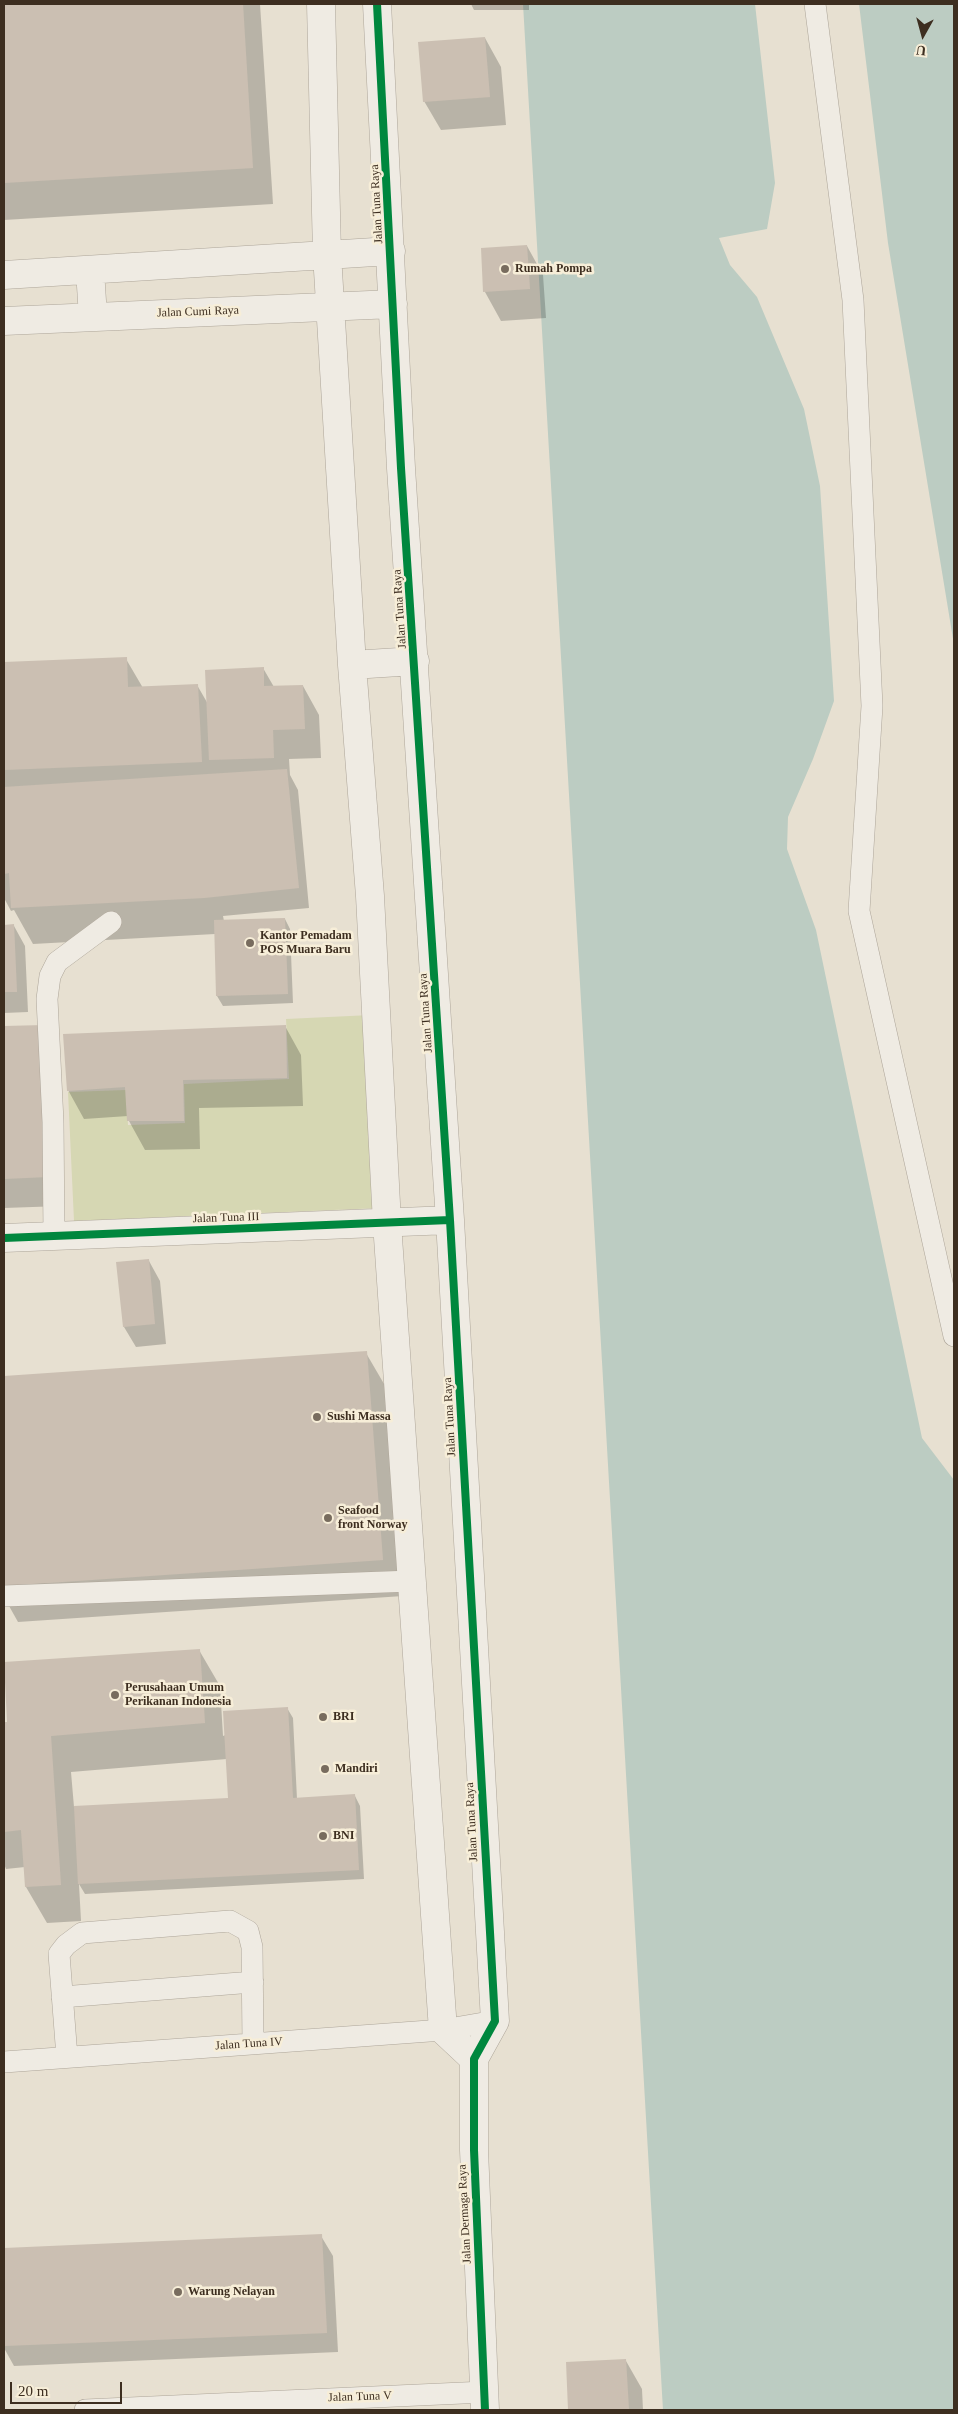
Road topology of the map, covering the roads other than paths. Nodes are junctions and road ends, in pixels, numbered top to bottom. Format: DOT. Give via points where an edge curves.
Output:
graph roads {
  1 [pos="321,4"];
  2 [pos="377,4"];
  3 [pos="815,4"];
  4 [pos="391,251"];
  5 [pos="327,254"];
  6 [pos="90,270"];
  7 [pos="4,274"];
  8 [pos="393,304"];
  9 [pos="331,307"];
  10 [pos="92,317"];
  11 [pos="4,321"];
  12 [pos="415,661"];
  13 [pos="352,665"];
  14 [pos="111,922"];
  15 [pos="450,1220"];
  16 [pos="387,1223"];
  17 [pos="54,1236"];
  18 [pos="4,1238"];
  19 [pos="954,1336"];
  20 [pos="412,1581"];
  21 [pos="4,1596"];
  22 [pos="253,1982"];
  23 [pos="62,1997"];
  24 [pos="494,2021"];
  25 [pos="443,2030"];
  26 [pos="253,2043"];
  27 [pos="66,2057"];
  28 [pos="474,2058"];
  29 [pos="4,2062"];
  30 [pos="485,2401"];
  31 [pos="208,2407"];
  32 [pos="85,2410"];
  1 -- 5 [label="street"];
  2 -- 4 [label="street, Jalan Tuna Raya"];
  3 -- 19 [label="lane" via="853,300 872,706 859,911"];
  4 -- 5 [label="street"];
  4 -- 8 [label="street, Jalan Tuna Raya"];
  5 -- 6 [label="street"];
  5 -- 9 [label="street"];
  6 -- 7 [label="street"];
  6 -- 10 [label="street"];
  8 -- 9 [label="street, Jalan Cumi Raya"];
  8 -- 12 [label="street, Jalan Tuna Raya"];
  9 -- 10 [label="street, Jalan Cumi Raya"];
  9 -- 13 [label="street"];
  10 -- 11 [label="street, Jalan Cumi Raya"];
  12 -- 13 [label="street"];
  12 -- 15 [label="street, Jalan Tuna Raya"];
  13 -- 16 [label="street" via="370,896"];
  14 -- 17 [label="lane" via="57,962 50,976 47,999"];
  15 -- 16 [label="street, Jalan Tuna III"];
  15 -- 24 [label="street, Jalan Tuna Raya"];
  16 -- 17 [label="street, Jalan Tuna III"];
  16 -- 20 [label="street"];
  17 -- 18 [label="street, Jalan Tuna III"];
  20 -- 21 [label="lane"];
  20 -- 25 [label="street"];
  22 -- 23 [label="lane"];
  22 -- 23 [label="lane" via="248,1930 230,1921 82,1933 59,1954"];
  22 -- 26 [label="lane"];
  23 -- 27 [label="lane"];
  24 -- 25 [label="lane, Jalan Tuna IV"];
  24 -- 28 [label="street, Jalan Dermaga Raya"];
  25 -- 26 [label="lane, Jalan Tuna IV"];
  25 -- 28 [label="street"];
  26 -- 27 [label="lane, Jalan Tuna IV"];
  27 -- 29 [label="lane, Jalan Tuna IV"];
  28 -- 30 [label="street, Jalan Dermaga Raya" via="474,2150"];
  30 -- 31 [label="lane, Jalan Tuna V"];
  31 -- 32 [label="lane, Jalan Tuna V"];
}
